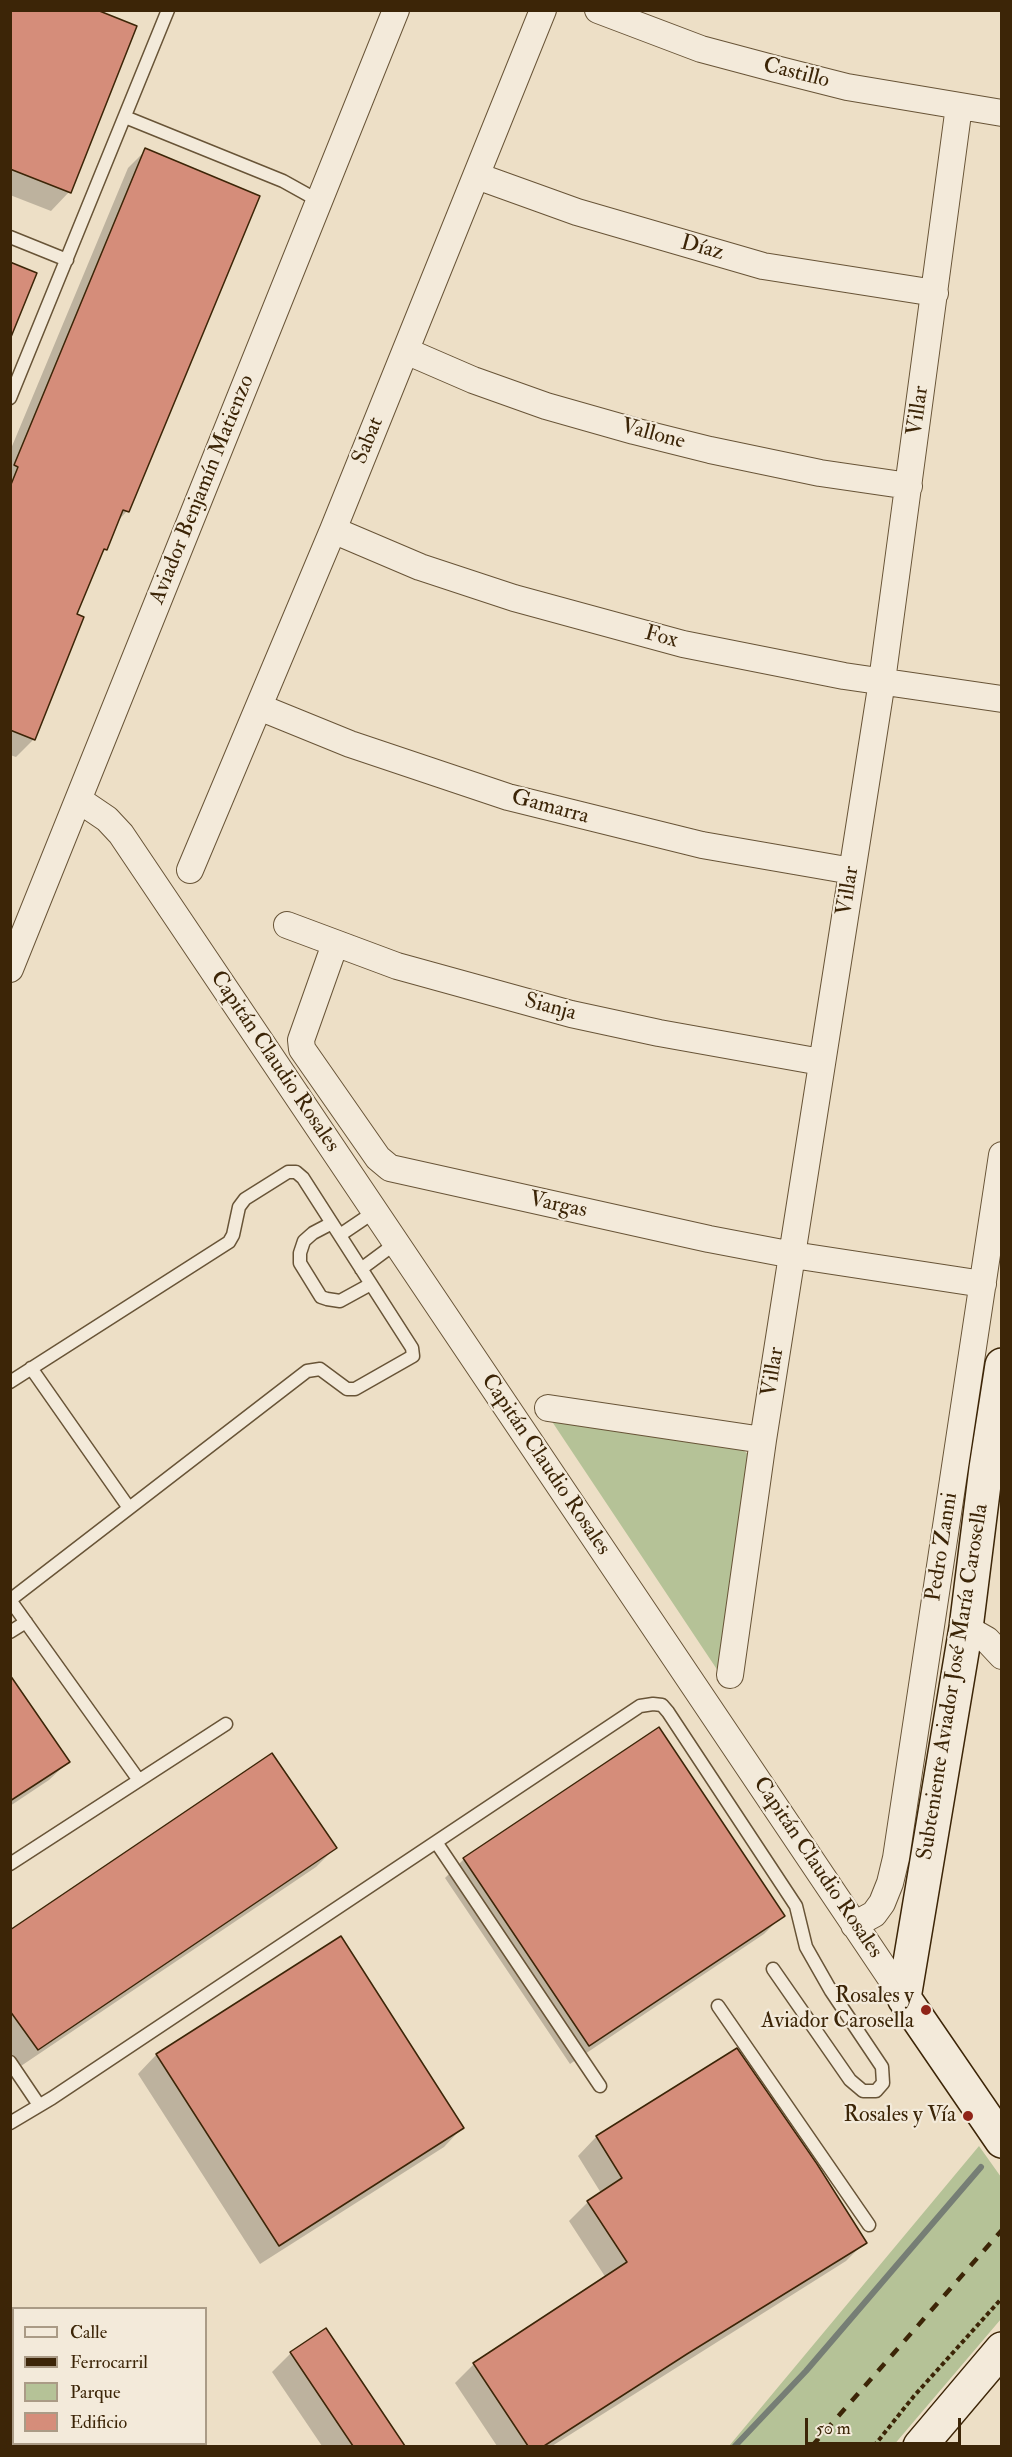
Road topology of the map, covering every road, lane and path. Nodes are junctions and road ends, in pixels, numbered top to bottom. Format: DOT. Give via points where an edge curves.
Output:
graph roads {
  1 [pos="168,10"];
  2 [pos="396,10"];
  3 [pos="543,10"];
  4 [pos="598,10"];
  5 [pos="959,106"];
  6 [pos="1002,113"];
  7 [pos="125,117"];
  8 [pos="477,176"];
  9 [pos="319,201"];
  10 [pos="10,237"];
  11 [pos="67,260"];
  12 [pos="935,293"];
  13 [pos="406,351"];
  14 [pos="10,398"];
  15 [pos="909,486"];
  16 [pos="333,530"];
  17 [pos="882,681"];
  18 [pos="1002,699"];
  19 [pos="259,707"];
  20 [pos="79,800"];
  21 [pos="190,870"];
  22 [pos="852,871"];
  23 [pos="287,925"];
  24 [pos="335,944"];
  25 [pos="10,969"];
  26 [pos="821,1062"];
  27 [pos="1002,1155"];
  28 [pos="374,1212"];
  29 [pos="332,1222"];
  30 [pos="340,1235"];
  31 [pos="396,1243"];
  32 [pos="793,1256"];
  33 [pos="361,1269"];
  34 [pos="371,1284"];
  35 [pos="982,1284"];
  36 [pos="1002,1365"];
  37 [pos="32,1368"];
  38 [pos="10,1382"];
  39 [pos="548,1408"];
  40 [pos="763,1440"];
  41 [pos="994,1467"];
  42 [pos="129,1508"];
  43 [pos="10,1600"];
  44 [pos="26,1622"];
  45 [pos="966,1628"];
  46 [pos="10,1632"];
  47 [pos="1002,1656"];
  48 [pos="730,1676"];
  49 [pos="226,1724"];
  50 [pos="138,1779"];
  51 [pos="436,1842"];
  52 [pos="10,1864"];
  53 [pos="855,1925"];
  54 [pos="773,1969"];
  55 [pos="904,1998"];
  56 [pos="718,2006"];
  57 [pos="10,2062"];
  58 [pos="600,2086"];
  59 [pos="39,2105"];
  60 [pos="10,2123"];
  61 [pos="1002,2141"];
  62 [pos="869,2225"];
  63 [pos="1002,2298"];
  64 [pos="1002,2349"];
  65 [pos="884,2435"];
  66 [pos="905,2444"];
  67 [pos="874,2446"];
  1 -- 7 [label="lane"];
  2 -- 9 [label="street, Aviador Benjamín Matienzo"];
  3 -- 8 [label="street, Sabat"];
  4 -- 5 [label="street, Castillo" via="701,49 776,69 847,87"];
  5 -- 6 [label="street, Castillo"];
  5 -- 12 [label="street, Villar"];
  7 -- 9 [label="lane" via="283,181"];
  7 -- 11 [label="lane"];
  8 -- 12 [label="street, Díaz" via="577,212 762,266"];
  8 -- 13 [label="street, Sabat"];
  9 -- 20 [label="street, Aviador Benjamín Matienzo"];
  10 -- 11 [label="lane"];
  11 -- 14 [label="lane"];
  12 -- 15 [label="street, Villar"];
  13 -- 15 [label="street, Vallone" via="473,380 634,431 820,473"];
  13 -- 16 [label="street, Sabat"];
  15 -- 17 [label="street, Villar"];
  16 -- 17 [label="street, Fox" via="420,567 611,625 752,659"];
  16 -- 19 [label="street, Sabat"];
  17 -- 18 [label="street, Fox"];
  17 -- 22 [label="street, Villar"];
  19 -- 21 [label="street, Sabat"];
  19 -- 22 [label="street, Gamarra" via="350,744 508,797 702,844"];
  20 -- 25 [label="street, Aviador Benjamín Matienzo"];
  20 -- 28 [label="street, Capitán Claudio Rosales" via="121,834"];
  22 -- 26 [label="street, Villar"];
  23 -- 24 [label="street, Sianja"];
  24 -- 26 [label="street, Sianja" via="397,966 572,1014"];
  24 -- 32 [label="street, Vargas" via="301,1040 302,1049 378,1158 390,1168"];
  26 -- 32 [label="street, Villar"];
  27 -- 35 [label="street, Pedro Zanni"];
  28 -- 30 [label="lane"];
  28 -- 31 [label="street, Capitán Claudio Rosales"];
  29 -- 30 [label="lane"];
  29 -- 34 [label="lane" via="304,1241 300,1253 300,1263 321,1297 340,1301"];
  29 -- 37 [label="lane" via="303,1178 288,1172 245,1199 229,1242"];
  30 -- 33 [label="lane"];
  31 -- 33 [label="lane"];
  31 -- 53 [label="street, Capitán Claudio Rosales"];
  32 -- 35 [label="street, Vargas"];
  32 -- 40 [label="street, Villar"];
  33 -- 34 [label="lane"];
  34 -- 42 [label="lane" via="412,1348 413,1356 355,1389 347,1389 320,1369 307,1371"];
  35 -- 53 [label="street, Pedro Zanni" via="896,1858 882,1903 874,1914"];
  36 -- 41 [label="street, Subteniente Aviador José María Carosella"];
  37 -- 38 [label="lane"];
  37 -- 42 [label="lane"];
  39 -- 40 [label="street"];
  40 -- 48 [label="street, Villar"];
  41 -- 45 [label="street, Subteniente Aviador José María Carosella"];
  42 -- 43 [label="lane"];
  43 -- 44 [label="lane"];
  44 -- 46 [label="lane"];
  44 -- 50 [label="lane"];
  45 -- 47 [label="street" via="987,1640"];
  45 -- 55 [label="street, Subteniente Aviador José María Carosella"];
  49 -- 50 [label="lane"];
  50 -- 52 [label="lane"];
  51 -- 54 [label="lane" via="640,1706 662,1705 796,1906 806,1947 882,2067 883,2083 876,2091 863,2091 850,2080"];
  51 -- 58 [label="lane"];
  51 -- 59 [label="lane"];
  53 -- 55 [label="street, Capitán Claudio Rosales"];
  55 -- 61 [label="street, Capitán Claudio Rosales"];
  56 -- 62 [label="lane"];
  57 -- 59 [label="lane"];
  59 -- 60 [label="lane"];
  63 -- 65 [label="path"];
  64 -- 66 [label="street"];
  65 -- 66 [label="path"];
  65 -- 67 [label="path"];
}
